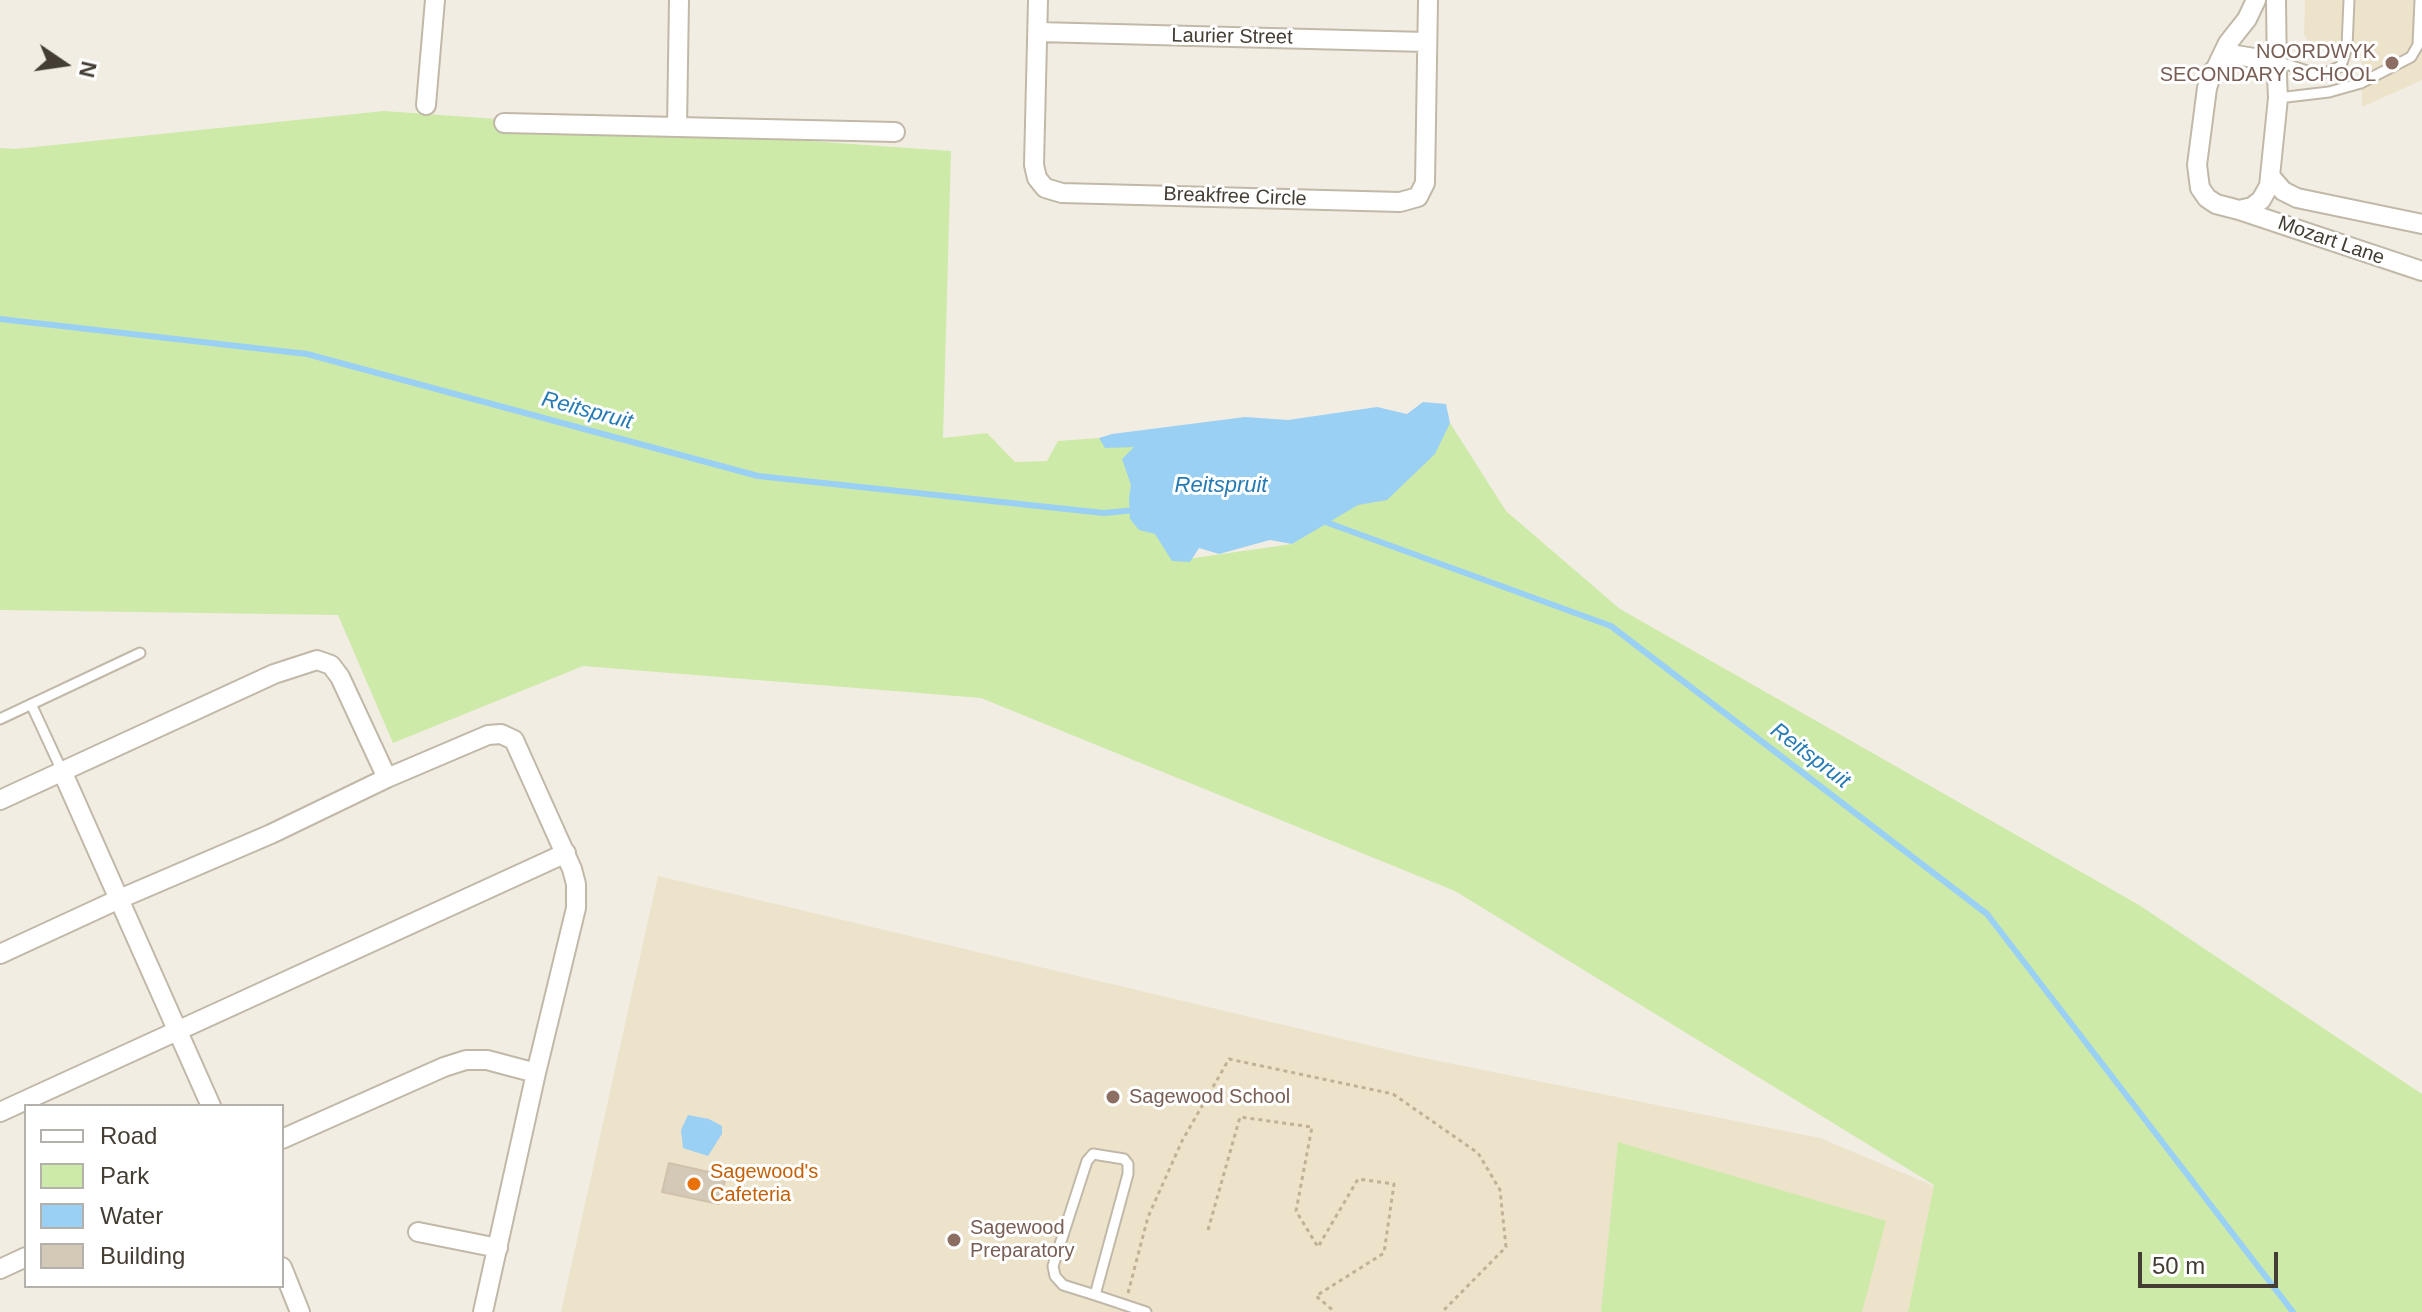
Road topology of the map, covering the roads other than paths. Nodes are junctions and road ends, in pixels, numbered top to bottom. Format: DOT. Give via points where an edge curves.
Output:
graph roads {
  1 [pos="435,0"];
  2 [pos="679,0"];
  3 [pos="1038,0"];
  4 [pos="1428,0"];
  5 [pos="2256,0"];
  6 [pos="2276,0"];
  7 [pos="2349,0"];
  8 [pos="2420,0"];
  9 [pos="1038,32"];
  10 [pos="1426,42"];
  11 [pos="2217,66"];
  12 [pos="2277,69"];
  13 [pos="2278,98"];
  14 [pos="426,105"];
  15 [pos="504,123"];
  16 [pos="677,127"];
  17 [pos="895,132"];
  18 [pos="2271,177"];
  19 [pos="2239,210"];
  20 [pos="2422,224"];
  21 [pos="2422,271"];
  22 [pos="140,653"];
  23 [pos="31,704"];
  24 [pos="0,719"];
  25 [pos="62,771"];
  26 [pos="387,778"];
  27 [pos="0,800"];
  28 [pos="566,853"];
  29 [pos="117,900"];
  30 [pos="0,954"];
  31 [pos="176,1031"];
  32 [pos="536,1073"];
  33 [pos="210,1104"];
  34 [pos="0,1112"];
  35 [pos="284,1138"];
  36 [pos="418,1232"];
  37 [pos="498,1248"];
  38 [pos="24,1258"];
  39 [pos="0,1269"];
  40 [pos="284,1272"];
  41 [pos="1095,1295"];
  42 [pos="300,1312"];
  43 [pos="483,1312"];
  44 [pos="1146,1312"];
  1 -- 14 [label="street"];
  2 -- 16 [label="street"];
  3 -- 9 [label="street, Breakfree Circle"];
  4 -- 10 [label="street, Breakfree Circle"];
  5 -- 11 [label="street, Mozart Lane"];
  6 -- 12 [label="street"];
  7 -- 12 [label="lane" via="2341,66 2328,72"];
  8 -- 13 [label="lane" via="2418,45 2402,63 2340,89"];
  9 -- 10 [label="street, Laurier Street"];
  9 -- 10 [label="street, Breakfree Circle" via="1034,165 1045,188 1062,193 1400,202 1418,197 1425,183"];
  11 -- 12 [label="street" via="2236,55 2248,55"];
  11 -- 19 [label="street, Mozart Lane" via="2207,88 2198,180 2207,198"];
  12 -- 13 [label="street"];
  13 -- 18 [label="street"];
  15 -- 16 [label="street"];
  16 -- 17 [label="street"];
  18 -- 19 [label="street" via="2261,200"];
  18 -- 20 [label="street, Mozart Lane" via="2297,198"];
  19 -- 21 [label="street, Mozart Lane"];
  22 -- 23 [label="lane"];
  23 -- 24 [label="lane"];
  23 -- 25 [label="lane"];
  25 -- 26 [label="street" via="274,674 317,660 331,665 340,677"];
  25 -- 27 [label="street"];
  25 -- 29 [label="street"];
  26 -- 28 [label="street" via="501,734 514,740"];
  26 -- 29 [label="street"];
  28 -- 31 [label="street"];
  28 -- 32 [label="street" via="576,884 576,908"];
  29 -- 30 [label="street"];
  29 -- 31 [label="street"];
  31 -- 33 [label="street"];
  31 -- 34 [label="street"];
  32 -- 35 [label="street" via="466,1060"];
  32 -- 37 [label="street"];
  36 -- 37 [label="street"];
  37 -- 43 [label="street"];
  38 -- 39 [label="street"];
  40 -- 42 [label="street"];
  41 -- 41 [label="lane" via="1063,1285 1053,1266 1093,1154 1128,1164"];
  41 -- 44 [label="lane"];
}
